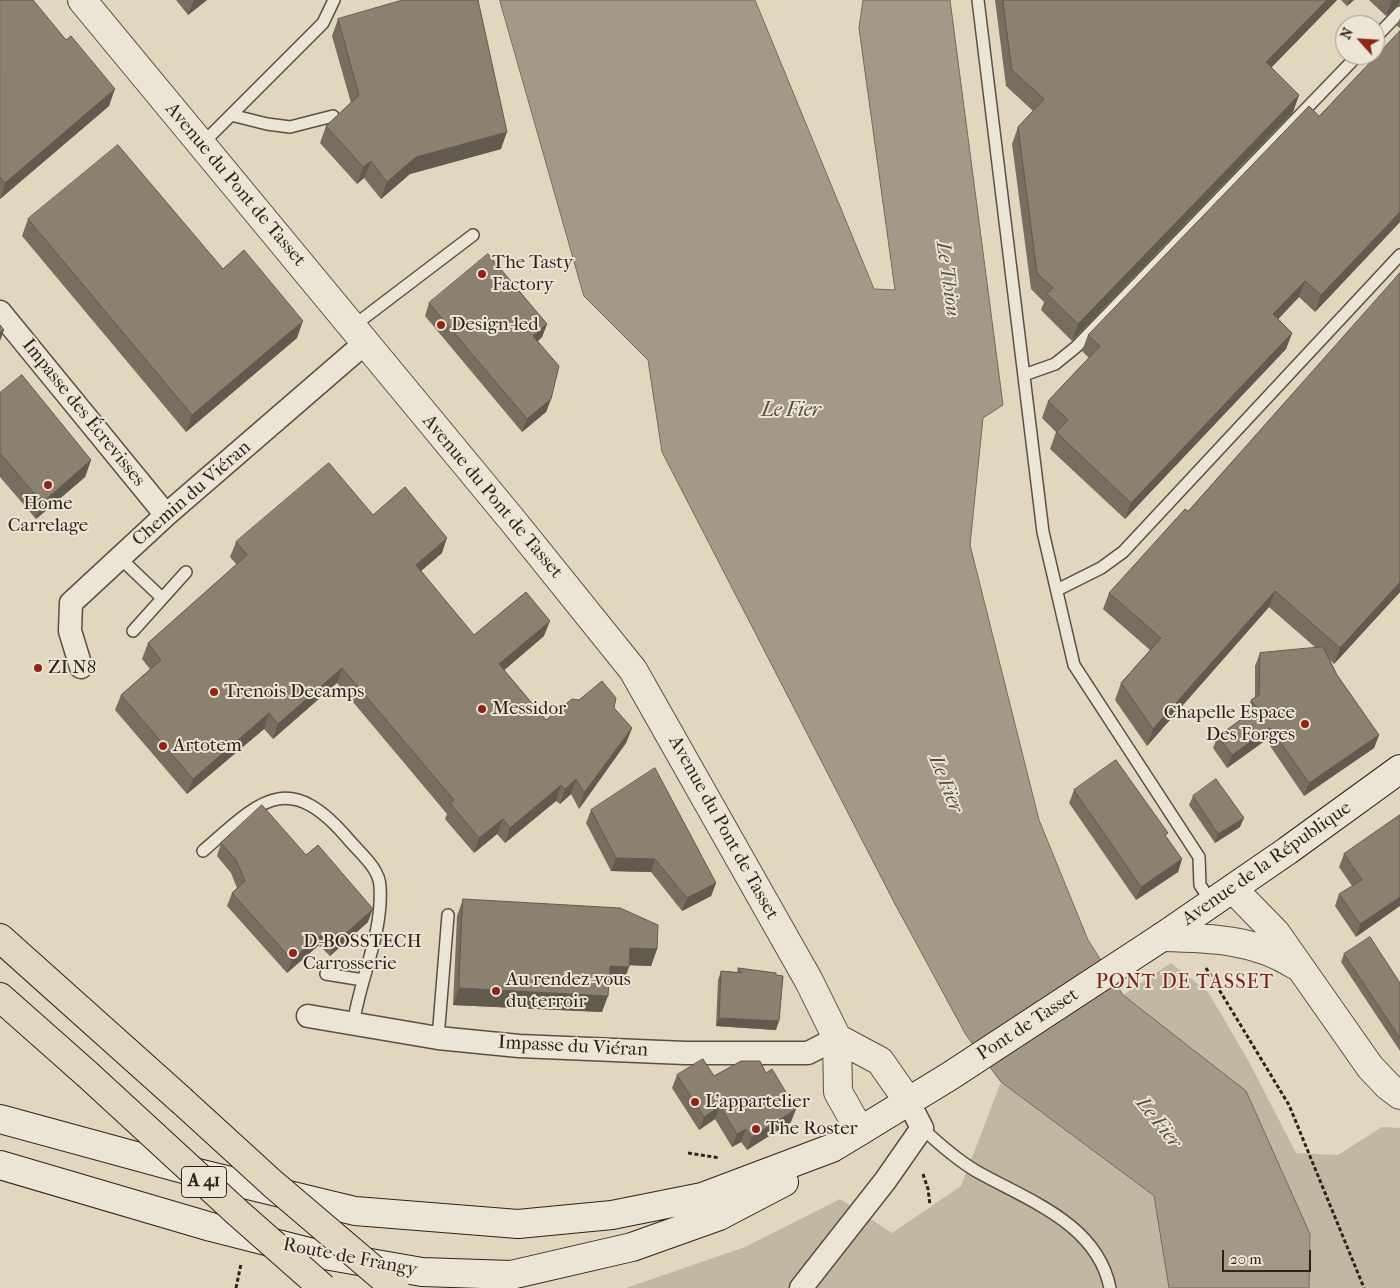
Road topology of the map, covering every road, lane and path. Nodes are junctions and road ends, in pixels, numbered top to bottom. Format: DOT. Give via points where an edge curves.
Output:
graph roads {
  1 [pos="82,0"];
  2 [pos="334,0"];
  3 [pos="978,0"];
  4 [pos="1400,12"];
  5 [pos="1385,28"];
  6 [pos="1348,65"];
  7 [pos="231,115"];
  8 [pos="332,116"];
  9 [pos="202,144"];
  10 [pos="472,235"];
  11 [pos="1400,255"];
  12 [pos="0,312"];
  13 [pos="359,335"];
  14 [pos="1024,374"];
  15 [pos="166,515"];
  16 [pos="120,558"];
  17 [pos="186,572"];
  18 [pos="1057,590"];
  19 [pos="162,598"];
  20 [pos="133,631"];
  21 [pos="81,667"];
  22 [pos="1400,769"];
  23 [pos="203,851"];
  24 [pos="1223,896"];
  25 [pos="448,915"];
  26 [pos="1162,937"];
  27 [pos="0,938"];
  28 [pos="1212,940"];
  29 [pos="1132,957"];
  30 [pos="1304,972"];
  31 [pos="326,974"];
  32 [pos="363,980"];
  33 [pos="0,997"];
  34 [pos="308,1016"];
  35 [pos="353,1025"];
  36 [pos="438,1038"];
  37 [pos="838,1038"];
  38 [pos="950,1076"];
  39 [pos="1400,1095"];
  40 [pos="908,1101"];
  41 [pos="0,1119"];
  42 [pos="922,1128"];
  43 [pos="860,1131"];
  44 [pos="832,1148"];
  45 [pos="688,1153"];
  46 [pos="727,1160"];
  47 [pos="0,1165"];
  48 [pos="323,1288"];
  49 [pos="395,1288"];
  50 [pos="801,1288"];
  51 [pos="1110,1288"];
  52 [pos="1364,1288"];
  1 -- 9 [label="main road, Avenue du Pont de Tasset"];
  2 -- 7 [label="lane" via="323,23"];
  3 -- 14 [label="lane"];
  4 -- 5 [label="lane"];
  6 -- 14 [label="lane" via="1076,347 1055,364"];
  7 -- 8 [label="lane" via="290,127"];
  7 -- 9 [label="lane"];
  9 -- 13 [label="main road, Avenue du Pont de Tasset"];
  10 -- 13 [label="lane"];
  11 -- 18 [label="lane" via="1123,552 1101,568"];
  12 -- 15 [label="street, Impasse des Écrevisses"];
  13 -- 15 [label="street, Chemin du Viéran"];
  13 -- 37 [label="main road, Avenue du Pont de Tasset" via="633,670"];
  14 -- 18 [label="lane" via="1043,532"];
  15 -- 16 [label="street, Chemin du Viéran"];
  16 -- 19 [label="lane"];
  16 -- 21 [label="street, Chemin du Viéran" via="71,603 70,630"];
  17 -- 19 [label="lane"];
  18 -- 24 [label="lane" via="1074,666 1200,857 1200,884"];
  19 -- 20 [label="lane"];
  22 -- 24 [label="main road, Avenue de la République"];
  23 -- 32 [label="lane" via="251,809 276,798 302,800 323,814 375,870 380,884 380,912"];
  24 -- 26 [label="main road, Avenue de la République"];
  24 -- 30 [label="main road" via="1276,933"];
  25 -- 36 [label="lane"];
  26 -- 28 [label="main road"];
  26 -- 29 [label="main road, Avenue de la République"];
  27 -- 49 [label="highway, A 41, bridge" via="273,1184"];
  28 -- 30 [label="main road" via="1253,944 1276,953"];
  28 -- 52 [label="path" via="1200,956 1290,1105"];
  29 -- 38 [label="main road, Pont de Tasset"];
  30 -- 39 [label="main road" via="1370,1067"];
  31 -- 32 [label="lane"];
  32 -- 35 [label="lane"];
  33 -- 48 [label="highway, A 41, bridge"];
  34 -- 35 [label="street, Impasse du Viéran"];
  35 -- 36 [label="street, Impasse du Viéran"];
  36 -- 37 [label="street, Impasse du Viéran" via="554,1048 808,1053"];
  37 -- 40 [label="main road" via="880,1062"];
  37 -- 43 [label="main road, Avenue du Pont de Tasset" via="838,1092"];
  38 -- 40 [label="main road, Route de Frangy"];
  40 -- 42 [label="street"];
  40 -- 43 [label="main road, Route de Frangy"];
  41 -- 44 [label="main road, Route de Frangy" via="198,1173 356,1211 518,1224 612,1215 702,1197"];
  42 -- 50 [label="street"];
  42 -- 51 [label="lane" via="966,1164 1047,1207 1068,1224 1099,1259"];
  43 -- 44 [label="main road, Route de Frangy"];
  44 -- 47 [label="main road, Route de Frangy" via="788,1181 719,1216 632,1247 511,1275 422,1272 314,1253 202,1225"];
  45 -- 46 [label="path"];
}
